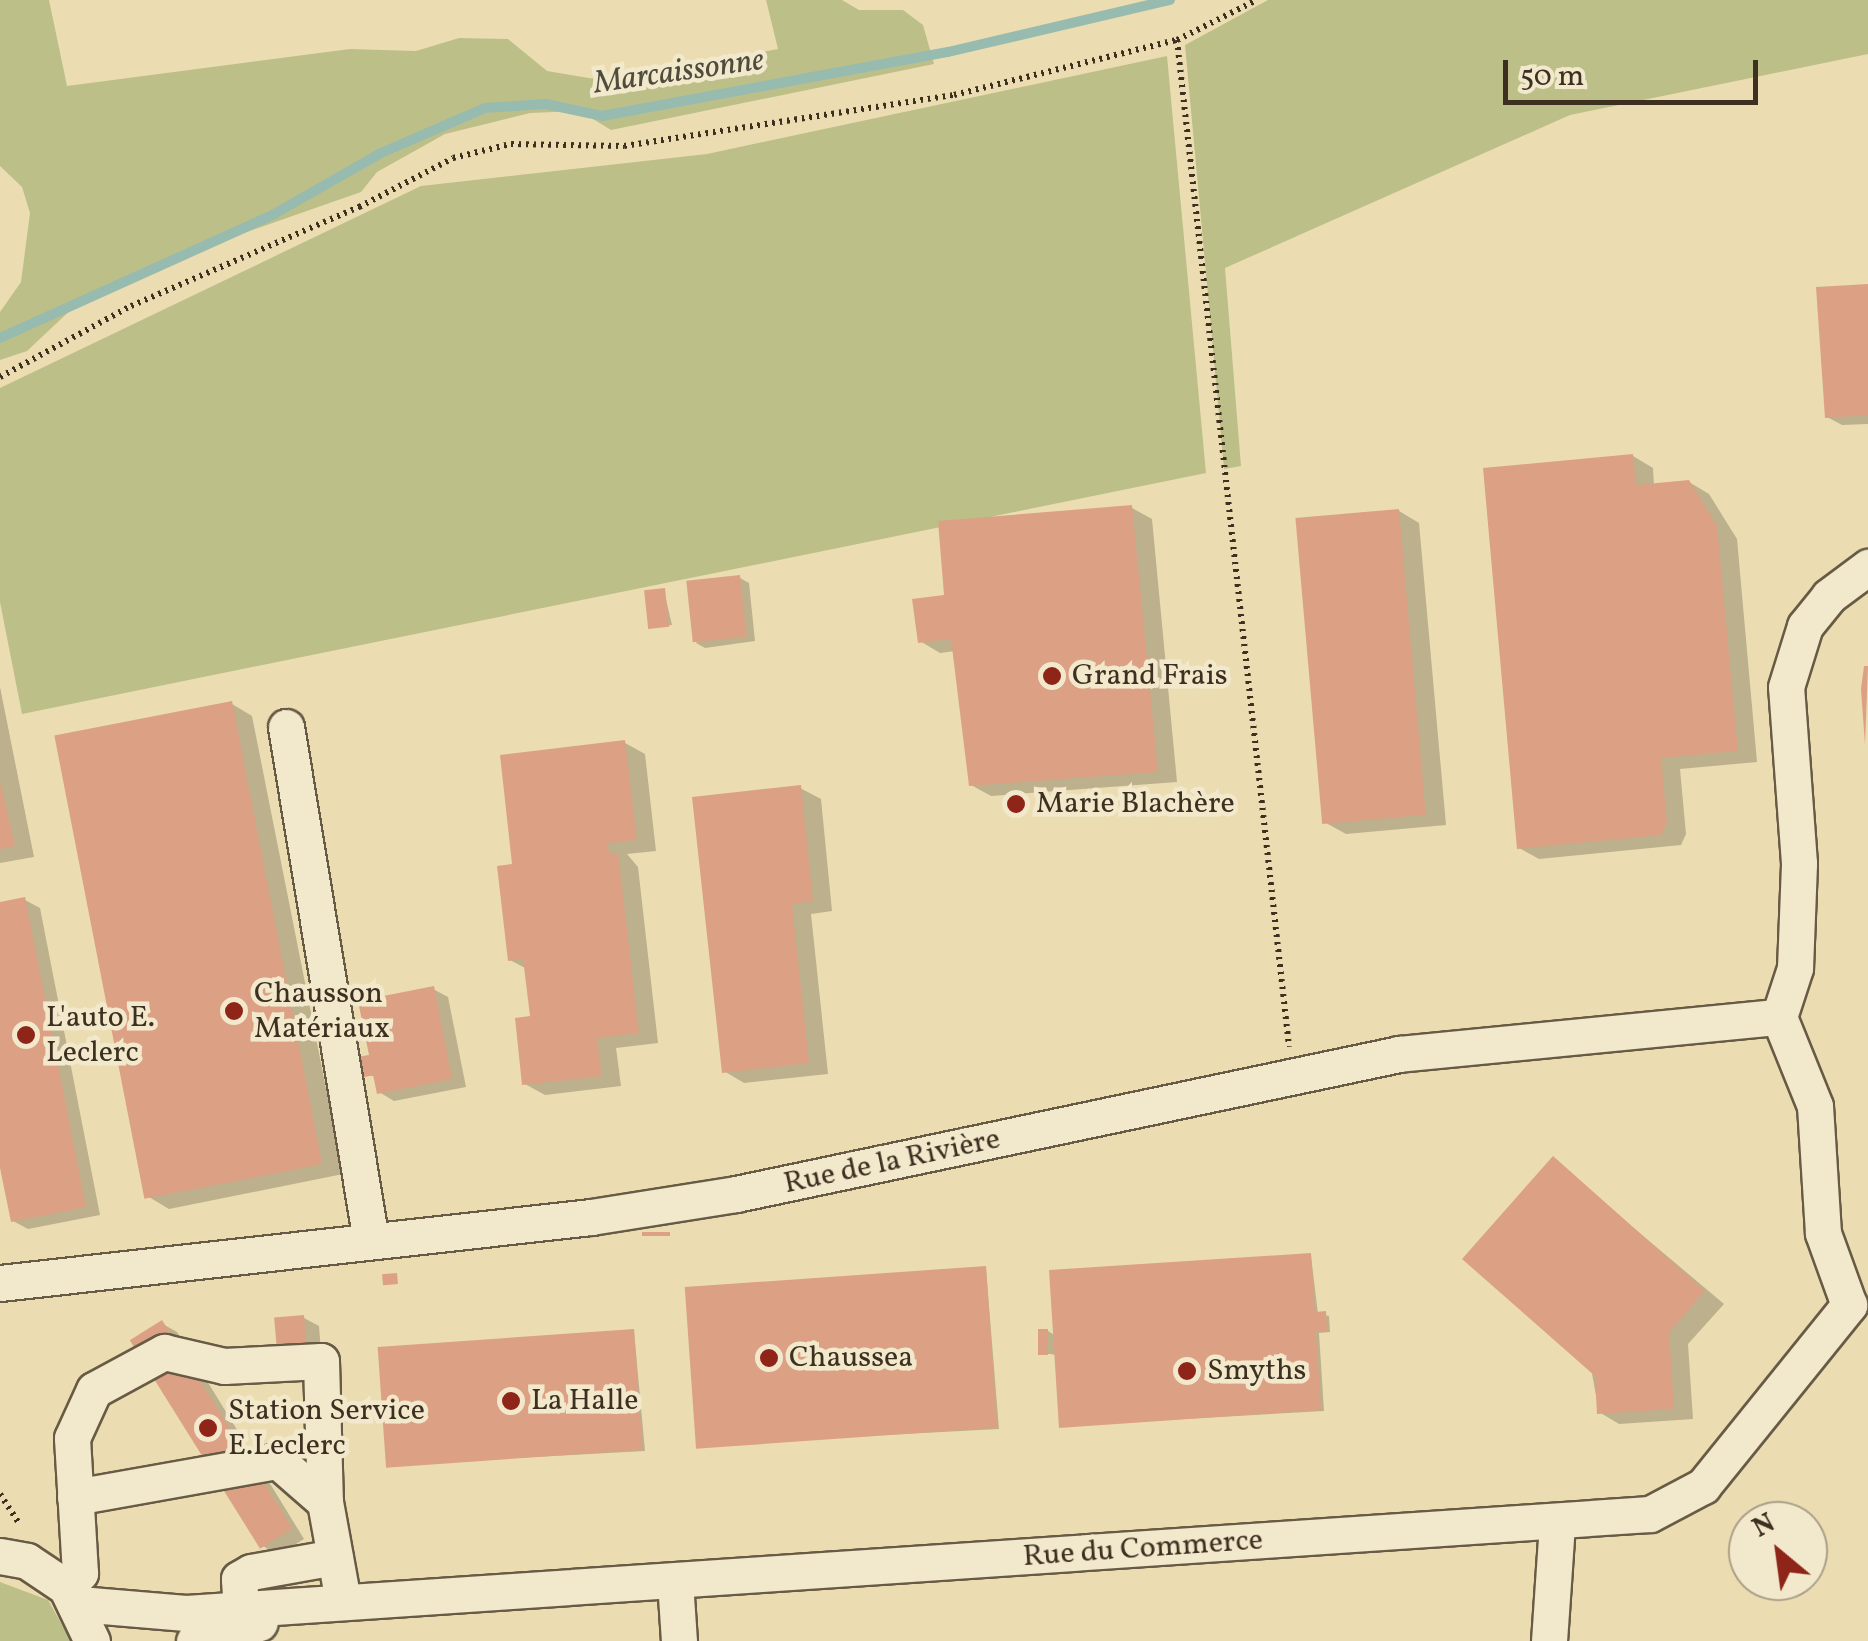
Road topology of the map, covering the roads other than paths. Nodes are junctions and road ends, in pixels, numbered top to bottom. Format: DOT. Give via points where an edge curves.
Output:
graph roads {
  1 [pos="1868,567"];
  2 [pos="286,727"];
  3 [pos="1779,1018"];
  4 [pos="372,1242"];
  5 [pos="0,1284"];
  6 [pos="1859,1307"];
  7 [pos="75,1497"];
  8 [pos="324,1502"];
  9 [pos="1557,1523"];
  10 [pos="2,1550"];
  11 [pos="335,1557"];
  12 [pos="675,1580"];
  13 [pos="73,1596"];
  14 [pos="343,1601"];
  15 [pos="241,1609"];
  16 [pos="92,1641"];
  17 [pos="194,1641"];
  18 [pos="679,1641"];
  19 [pos="1550,1641"];
  1 -- 3 [label="street" via="1829,596 1805,626 1786,687 1799,862 1795,968"];
  2 -- 4 [label="street"];
  3 -- 4 [label="street, Rue de la Rivière" via="1398,1054 736,1194"];
  3 -- 6 [label="street" via="1815,1106 1823,1233"];
  4 -- 5 [label="street, Rue de la Rivière"];
  6 -- 9 [label="street, Rue du Commerce" via="1702,1486 1650,1514"];
  7 -- 8 [label="street" via="278,1461"];
  7 -- 8 [label="street" via="72,1438 94,1390 164,1352 224,1366 322,1361"];
  7 -- 13 [label="street" via="80,1573"];
  8 -- 11 [label="street"];
  9 -- 12 [label="street, Rue du Commerce"];
  9 -- 19 [label="street"];
  10 -- 13 [label="street" via="46,1570"];
  11 -- 14 [label="street"];
  11 -- 15 [label="street" via="251,1572 239,1579"];
  12 -- 14 [label="street, Rue du Commerce"];
  12 -- 18 [label="street"];
  13 -- 15 [label="street, Rue du Commerce" via="147,1613"];
  13 -- 16 [label="street"];
  14 -- 15 [label="street, Rue du Commerce"];
  14 -- 17 [label="street, Rue du Commerce"];
}
